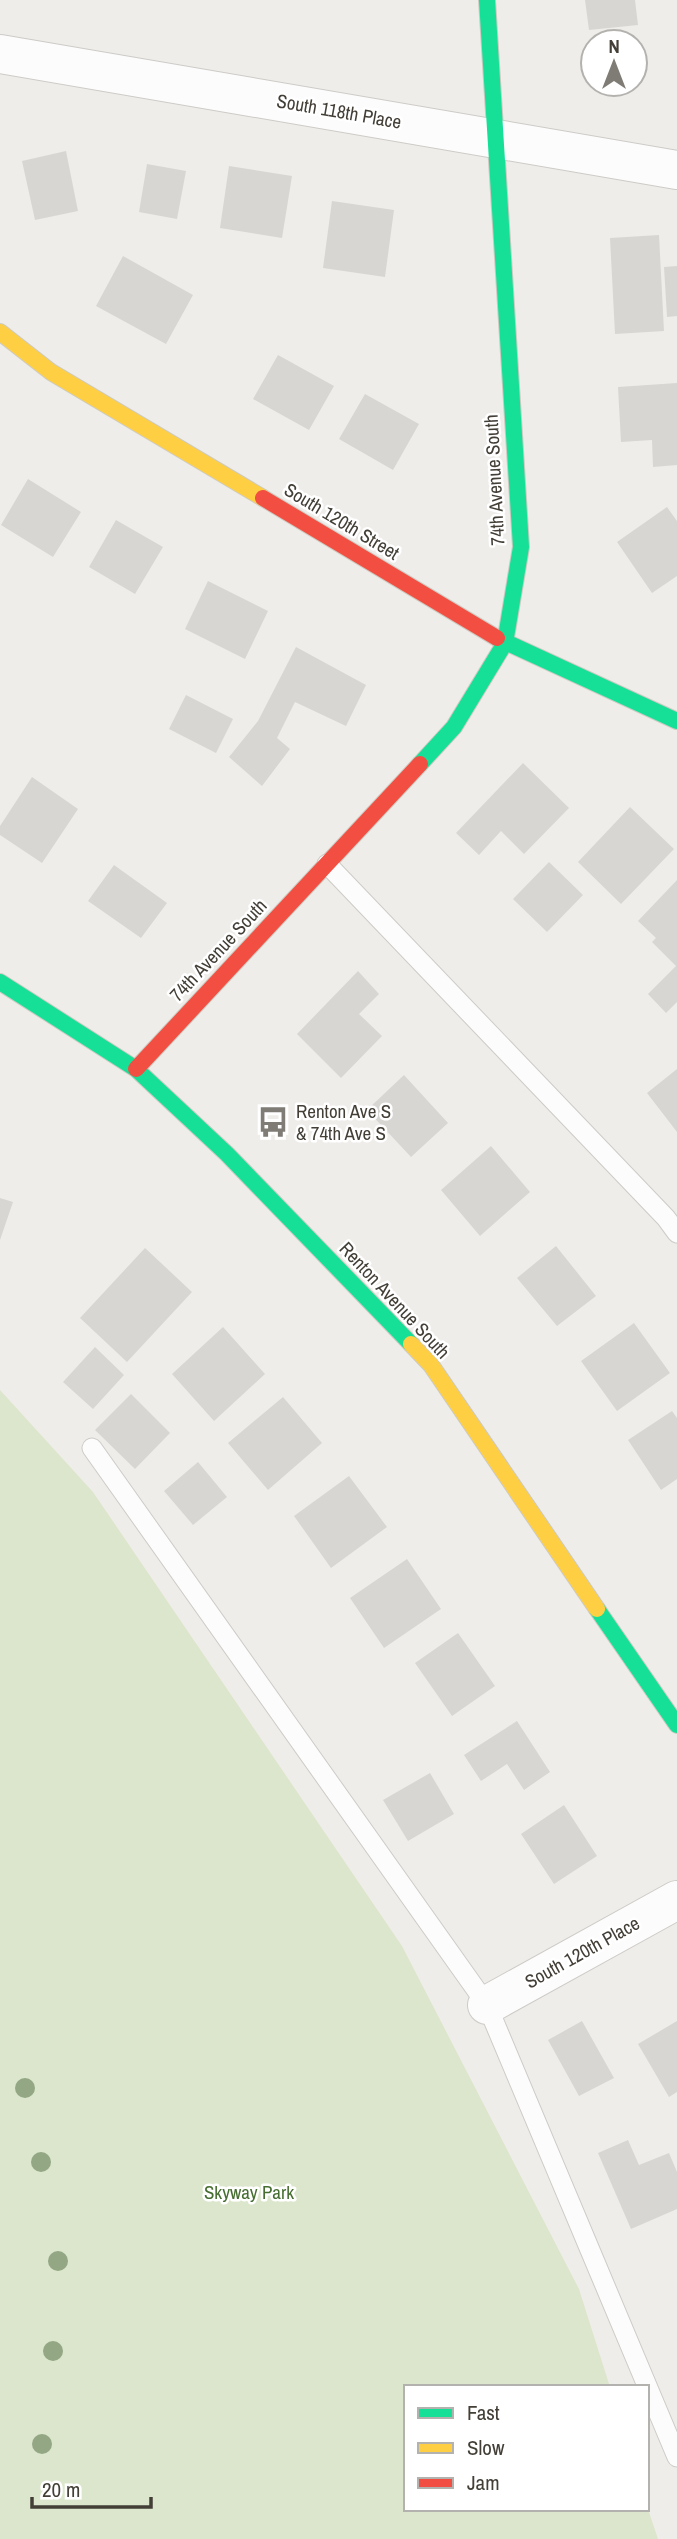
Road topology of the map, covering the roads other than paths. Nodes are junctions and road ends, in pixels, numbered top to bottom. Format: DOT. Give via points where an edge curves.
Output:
graph roads {
  1 [pos="488,0"];
  2 [pos="0,54"];
  3 [pos="494,136"];
  4 [pos="677,170"];
  5 [pos="0,332"];
  6 [pos="505,643"];
  7 [pos="677,720"];
  8 [pos="327,864"];
  9 [pos="0,982"];
  10 [pos="136,1069"];
  11 [pos="677,1233"];
  12 [pos="92,1448"];
  13 [pos="677,1725"];
  14 [pos="677,1900"];
  15 [pos="487,2005"];
  16 [pos="647,2385"];
  17 [pos="649,2390"];
  18 [pos="677,2457"];
  1 -- 3 [label="street, 74th Avenue South"];
  2 -- 3 [label="street, South 118th Place"];
  3 -- 4 [label="street, South 118th Place"];
  3 -- 6 [label="street, 74th Avenue South" via="521,547"];
  5 -- 6 [label="street, South 120th Street" via="51,372"];
  6 -- 7 [label="street, South 120th Street"];
  6 -- 8 [label="street, 74th Avenue South" via="454,727"];
  8 -- 10 [label="street, 74th Avenue South"];
  8 -- 11 [label="lane"];
  9 -- 10 [label="street, Renton Avenue South"];
  10 -- 13 [label="street, Renton Avenue South" via="227,1154 431,1366"];
  12 -- 15 [label="lane"];
  14 -- 15 [label="street, South 120th Place"];
  15 -- 16 [label="lane"];
  17 -- 18 [label="lane"];
}
